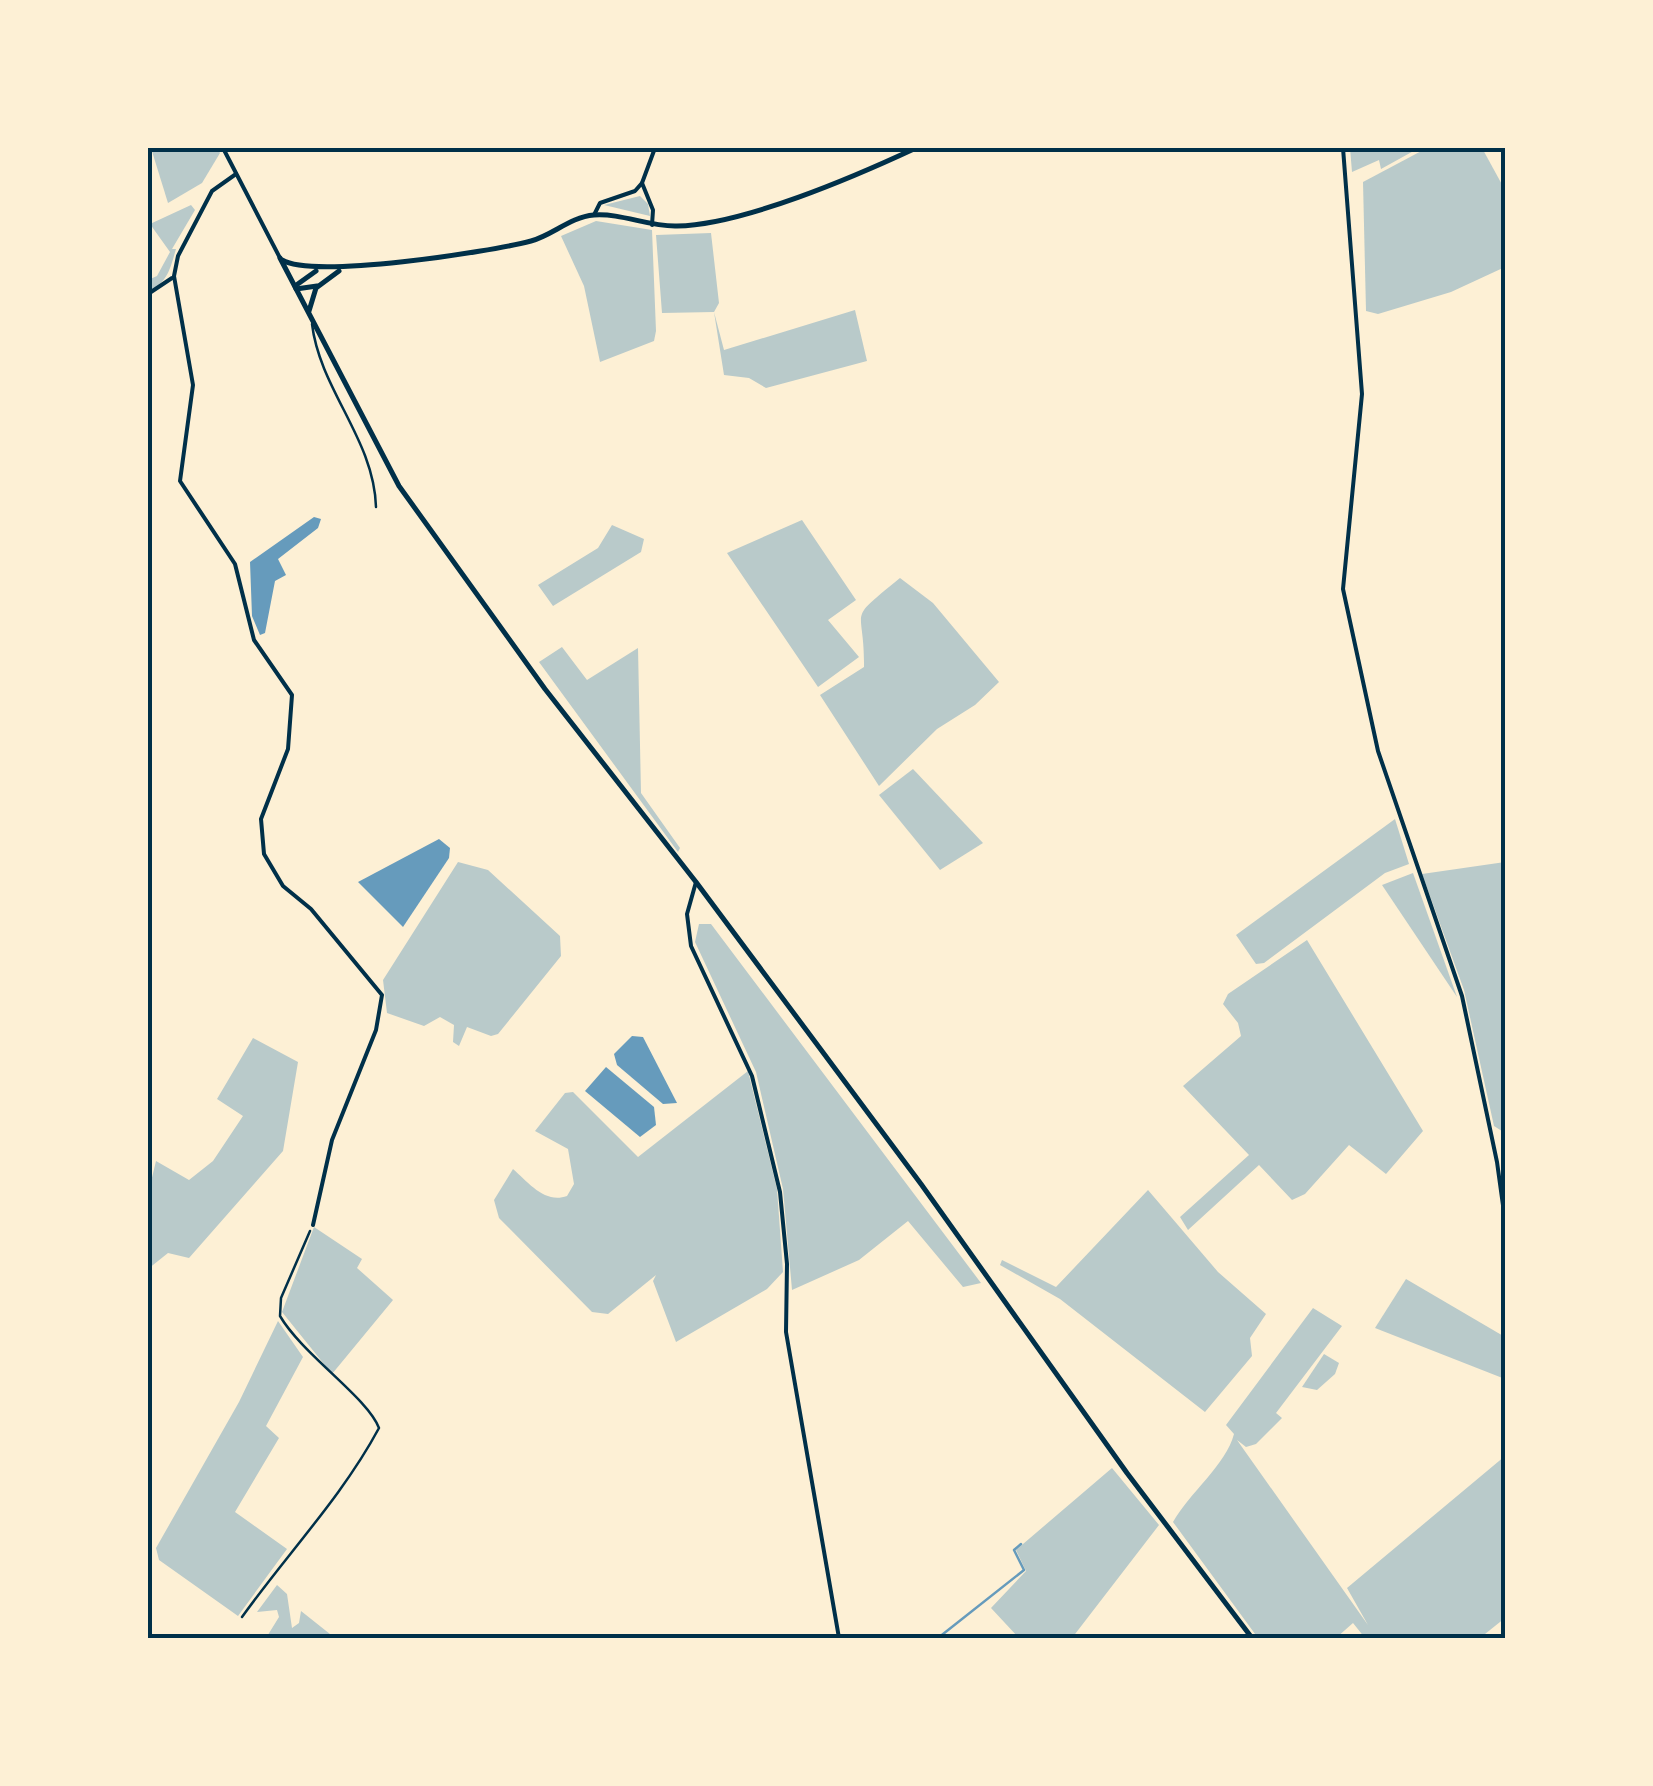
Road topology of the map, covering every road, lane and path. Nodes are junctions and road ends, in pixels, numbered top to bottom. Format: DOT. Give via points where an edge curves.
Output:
graph roads {
  1 [pos="223,148"];
  2 [pos="655,148"];
  3 [pos="916,148"];
  4 [pos="1344,148"];
  5 [pos="236,174"];
  6 [pos="642,184"];
  7 [pos="594,215"];
  8 [pos="652,225"];
  9 [pos="280,258"];
  10 [pos="346,268"];
  11 [pos="323,269"];
  12 [pos="174,276"];
  13 [pos="320,283"];
  14 [pos="295,288"];
  15 [pos="148,294"];
  16 [pos="310,316"];
  17 [pos="376,507"];
  18 [pos="696,882"];
  19 [pos="312,1225"];
  20 [pos="1506,1227"];
  21 [pos="242,1617"];
  22 [pos="839,1638"];
  23 [pos="1252,1638"];
  1 -- 5 [label="street"];
  2 -- 6 [label="street"];
  3 -- 8 [label="street" via="746,214"];
  4 -- 20 [label="street" via="1362,394 1343,589 1378,752 1462,996"];
  5 -- 9 [label="street"];
  5 -- 12 [label="street" via="212,191"];
  6 -- 7 [label="street" via="600,203"];
  6 -- 8 [label="street"];
  7 -- 8 [label="street"];
  7 -- 10 [label="street" via="535,240"];
  9 -- 11 [label="street"];
  9 -- 14 [label="street"];
  10 -- 11 [label="street"];
  10 -- 13 [label="street"];
  11 -- 14 [label="street"];
  12 -- 15 [label="street"];
  12 -- 19 [label="street" via="193,385 180,481 235,564 254,640 292,694 288,749 261,819 260,842 275,876 312,909 382,995 376,1030 332,1140"];
  13 -- 14 [label="street"];
  13 -- 16 [label="street"];
  14 -- 16 [label="street"];
  16 -- 17 [label="lane" via="321,363 372,465"];
  16 -- 18 [label="street" via="399,486"];
  18 -- 22 [label="street" via="687,914 691,946 752,1076 780,1192 786,1332"];
  18 -- 23 [label="street"];
  19 -- 21 [label="path" via="281,1298 280,1316 379,1428"];
}
